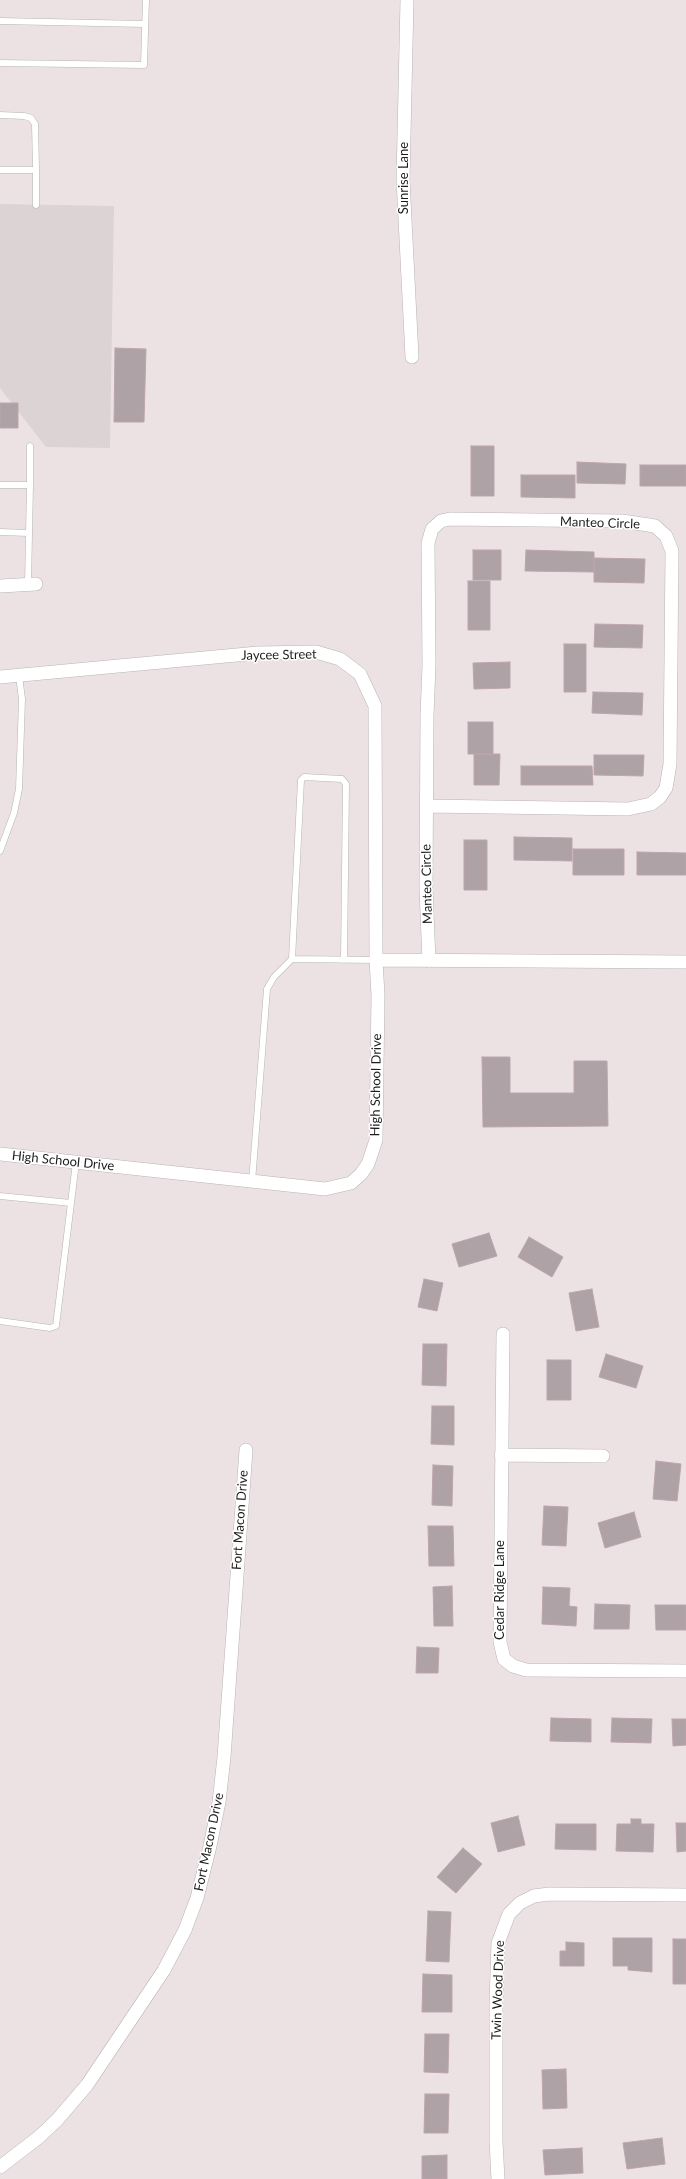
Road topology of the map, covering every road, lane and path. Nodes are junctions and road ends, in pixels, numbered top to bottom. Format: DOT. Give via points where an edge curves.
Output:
graph roads {
  1 [pos="146,0"];
  2 [pos="407,0"];
  3 [pos="0,21"];
  4 [pos="145,24"];
  5 [pos="0,63"];
  6 [pos="0,115"];
  7 [pos="0,170"];
  8 [pos="36,170"];
  9 [pos="36,205"];
  10 [pos="412,356"];
  11 [pos="30,446"];
  12 [pos="0,485"];
  13 [pos="30,485"];
  14 [pos="0,532"];
  15 [pos="29,533"];
  16 [pos="32,584"];
  17 [pos="0,586"];
  18 [pos="19,676"];
  19 [pos="0,678"];
  20 [pos="427,806"];
  21 [pos="0,851"];
  22 [pos="292,959"];
  23 [pos="344,960"];
  24 [pos="376,960"];
  25 [pos="429,961"];
  26 [pos="686,962"];
  27 [pos="0,1154"];
  28 [pos="76,1162"];
  29 [pos="252,1182"];
  30 [pos="0,1196"];
  31 [pos="71,1204"];
  32 [pos="0,1322"];
  33 [pos="503,1334"];
  34 [pos="246,1450"];
  35 [pos="502,1455"];
  36 [pos="603,1456"];
  37 [pos="686,1671"];
  38 [pos="686,1895"];
  39 [pos="0,2167"];
  40 [pos="498,2179"];
  1 -- 4 [label="lane"];
  2 -- 10 [label="street, Sunrise Lane" via="404,180"];
  3 -- 4 [label="lane"];
  4 -- 5 [label="lane" via="144,65"];
  6 -- 8 [label="lane" via="24,116 31,118 35,124"];
  7 -- 8 [label="lane"];
  8 -- 9 [label="lane"];
  11 -- 13 [label="lane"];
  12 -- 13 [label="lane"];
  13 -- 15 [label="lane"];
  14 -- 15 [label="lane"];
  15 -- 16 [label="lane"];
  16 -- 17 [label="street"];
  18 -- 19 [label="street, Jaycee Street"];
  18 -- 21 [label="lane" via="22,699 20,789"];
  18 -- 24 [label="street, Jaycee Street" via="258,654 316,652 340,659 360,674 374,706"];
  20 -- 20 [label="street, Manteo Circle" via="628,809 651,804 660,797 667,783 670,764 672,551 666,536 655,526 622,521 450,519 434,526 428,542"];
  20 -- 25 [label="street, Manteo Circle" via="426,889"];
  22 -- 23 [label="lane"];
  22 -- 23 [label="lane" via="300,780 304,777 342,779 346,784"];
  22 -- 29 [label="lane" via="274,977 267,989"];
  23 -- 24 [label="lane"];
  24 -- 25 [label="street"];
  24 -- 29 [label="street, High School Drive" via="377,1118 376,1140 368,1164 351,1183 325,1190"];
  25 -- 26 [label="street"];
  27 -- 28 [label="street, High School Drive"];
  28 -- 29 [label="street, High School Drive"];
  28 -- 31 [label="lane"];
  30 -- 31 [label="lane"];
  31 -- 32 [label="lane" via="56,1326 50,1328"];
  33 -- 35 [label="street, Cedar Ridge Lane"];
  34 -- 39 [label="street, Fort Macon Drive" via="219,1802 197,1898 185,1930 164,1970 87,2085 39,2137"];
  35 -- 36 [label="street"];
  35 -- 37 [label="street, Cedar Ridge Lane" via="500,1642 504,1659 513,1666 526,1670"];
  38 -- 40 [label="street, Twin Wood Drive" via="549,1894 534,1896 520,1903 509,1914 498,1943"];
}
